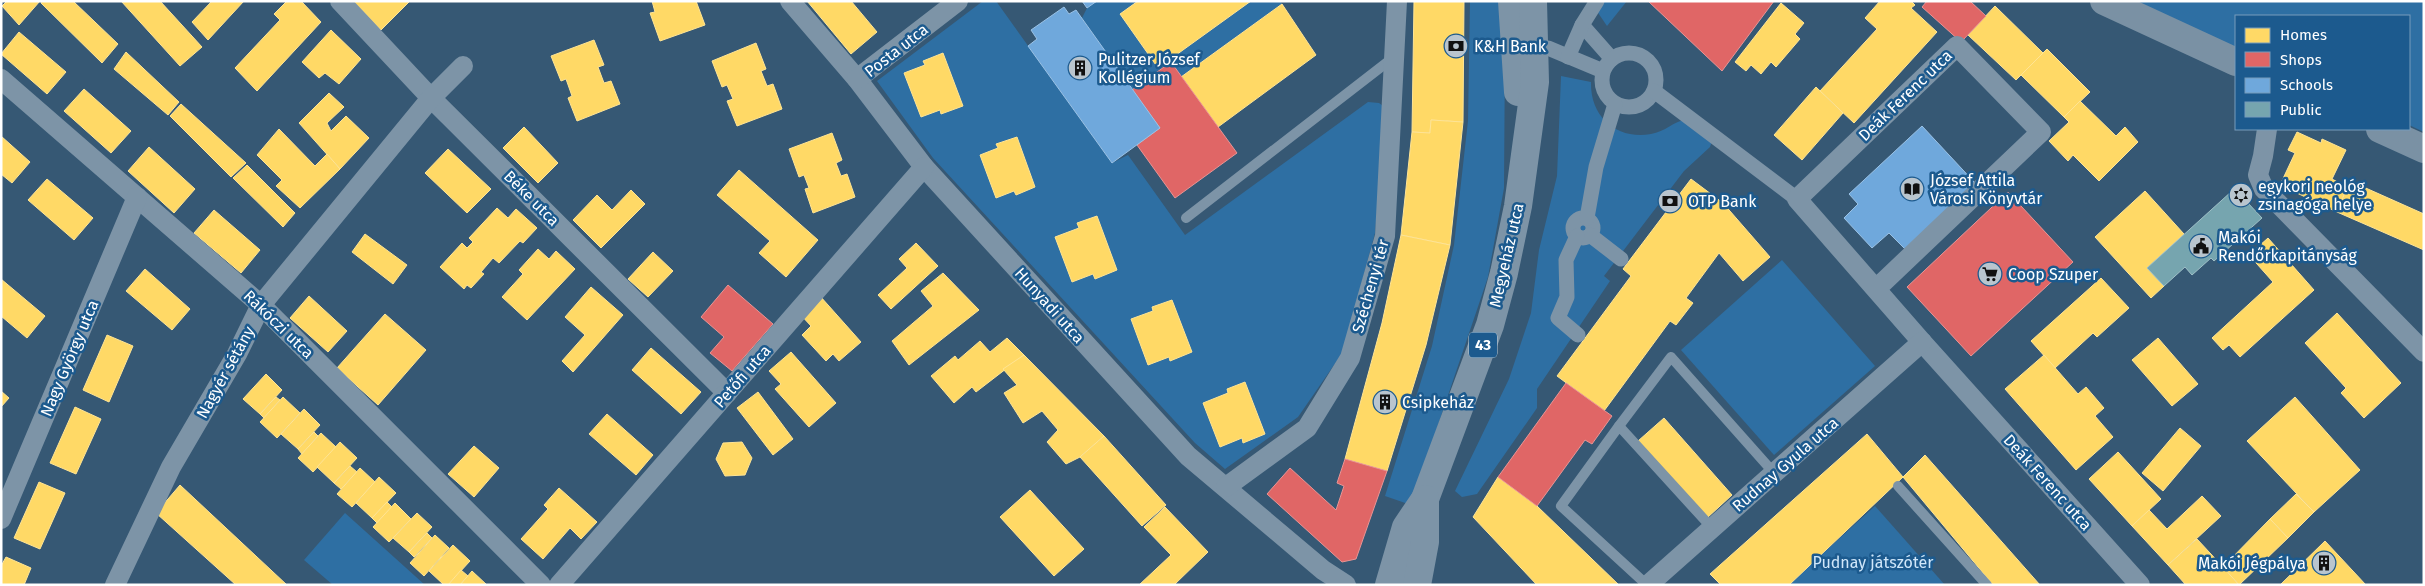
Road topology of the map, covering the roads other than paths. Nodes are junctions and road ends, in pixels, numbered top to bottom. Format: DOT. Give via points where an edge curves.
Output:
graph roads {
  1 [pos="340,1"];
  2 [pos="790,1"];
  3 [pos="958,1"];
  4 [pos="1397,1"];
  5 [pos="1512,1"];
  6 [pos="1533,1"];
  7 [pos="1597,1"];
  8 [pos="2104,1"];
  9 [pos="1582,24"];
  10 [pos="1548,48"];
  11 [pos="1395,56"];
  12 [pos="1568,57"];
  13 [pos="1612,59"];
  14 [pos="2235,62"];
  15 [pos="463,66"];
  16 [pos="1603,72"];
  17 [pos="1,79"];
  18 [pos="857,80"];
  19 [pos="1654,91"];
  20 [pos="431,98"];
  21 [pos="1615,104"];
  22 [pos="2267,130"];
  23 [pos="2382,130"];
  24 [pos="1525,148"];
  25 [pos="2424,149"];
  26 [pos="924,167"];
  27 [pos="137,197"];
  28 [pos="1797,198"];
  29 [pos="1186,218"];
  30 [pos="1584,236"];
  31 [pos="1620,259"];
  32 [pos="1876,289"];
  33 [pos="261,305"];
  34 [pos="1578,334"];
  35 [pos="1922,342"];
  36 [pos="2424,352"];
  37 [pos="727,393"];
  38 [pos="1620,426"];
  39 [pos="1774,473"];
  40 [pos="1898,486"];
  41 [pos="1226,487"];
  42 [pos="1425,499"];
  43 [pos="1,519"];
  44 [pos="1712,528"];
  45 [pos="2132,582"];
  46 [pos="1342,583"];
  47 [pos="115,585"];
  48 [pos="541,585"];
  49 [pos="559,585"];
  50 [pos="1389,585"];
  51 [pos="1417,585"];
  52 [pos="1647,585"];
  53 [pos="1987,585"];
  1 -- 20 [label="street, Béke utca"];
  2 -- 18 [label="street, Hunyadi utca"];
  3 -- 18 [label="street, Posta utca"];
  4 -- 11 [label="street, Széchenyi tér"];
  5 -- 24 [label="main road, 43"];
  6 -- 24 [label="main road, 43" via="1535,82"];
  7 -- 9 [label="street"];
  8 -- 14 [label="main road"];
  9 -- 12 [label="street"];
  9 -- 13 [label="street"];
  10 -- 12 [label="street"];
  11 -- 29 [label="lane"];
  11 -- 41 [label="street, Széchenyi tér" via="1385,236 1350,358 1307,428"];
  12 -- 16 [label="street"];
  13 -- 16 [label="street"];
  13 -- 19 [label="street" via="1628,52 1646,58 1656,73"];
  15 -- 20 [label="street, Nagyér sétány"];
  16 -- 21 [label="street" via="1603,90"];
  17 -- 27 [label="street, Rákóczi utca"];
  18 -- 26 [label="street, Hunyadi utca"];
  19 -- 21 [label="street" via="1642,105 1633,108"];
  19 -- 28 [label="street"];
  20 -- 33 [label="street, Nagyér sétány"];
  20 -- 37 [label="street, Béke utca"];
  21 -- 30 [label="street" via="1596,167 1587,218 1577,219 1573,224 1573,231"];
  22 -- 36 [label="street" via="2258,175 2264,189"];
  23 -- 25 [label="main road"];
  24 -- 42 [label="main road, Megyeház utca / 43" via="1518,206 1490,325"];
  26 -- 37 [label="street, Petőfi utca"];
  26 -- 41 [label="street, Hunyadi utca" via="1188,456"];
  27 -- 33 [label="street, Rákóczi utca"];
  27 -- 43 [label="street, Nagy György utca"];
  28 -- 32 [label="street, Deák Ferenc utca"];
  28 -- 32 [label="street, Deák Ferenc utca" via="1957,46 2041,132"];
  30 -- 31 [label="street"];
  30 -- 34 [label="street" via="1566,260 1567,297 1558,318"];
  32 -- 35 [label="street, Deák Ferenc utca"];
  33 -- 47 [label="street, Nagyér sétány" via="237,354 172,467"];
  33 -- 48 [label="street, Rákóczi utca"];
  35 -- 39 [label="street, Rudnay Gyula utca"];
  35 -- 45 [label="street, Deák Ferenc utca"];
  37 -- 49 [label="street, Petőfi utca"];
  38 -- 39 [label="lane" via="1671,357"];
  38 -- 44 [label="lane"];
  38 -- 52 [label="lane" via="1561,506"];
  39 -- 44 [label="street, Rudnay Gyula utca"];
  40 -- 53 [label="lane"];
  41 -- 46 [label="street, Hunyadi utca"];
  42 -- 50 [label="main road, 43" via="1406,527"];
  42 -- 51 [label="main road, 43" via="1425,542"];
  44 -- 52 [label="street, Rudnay Gyula utca"];
}
